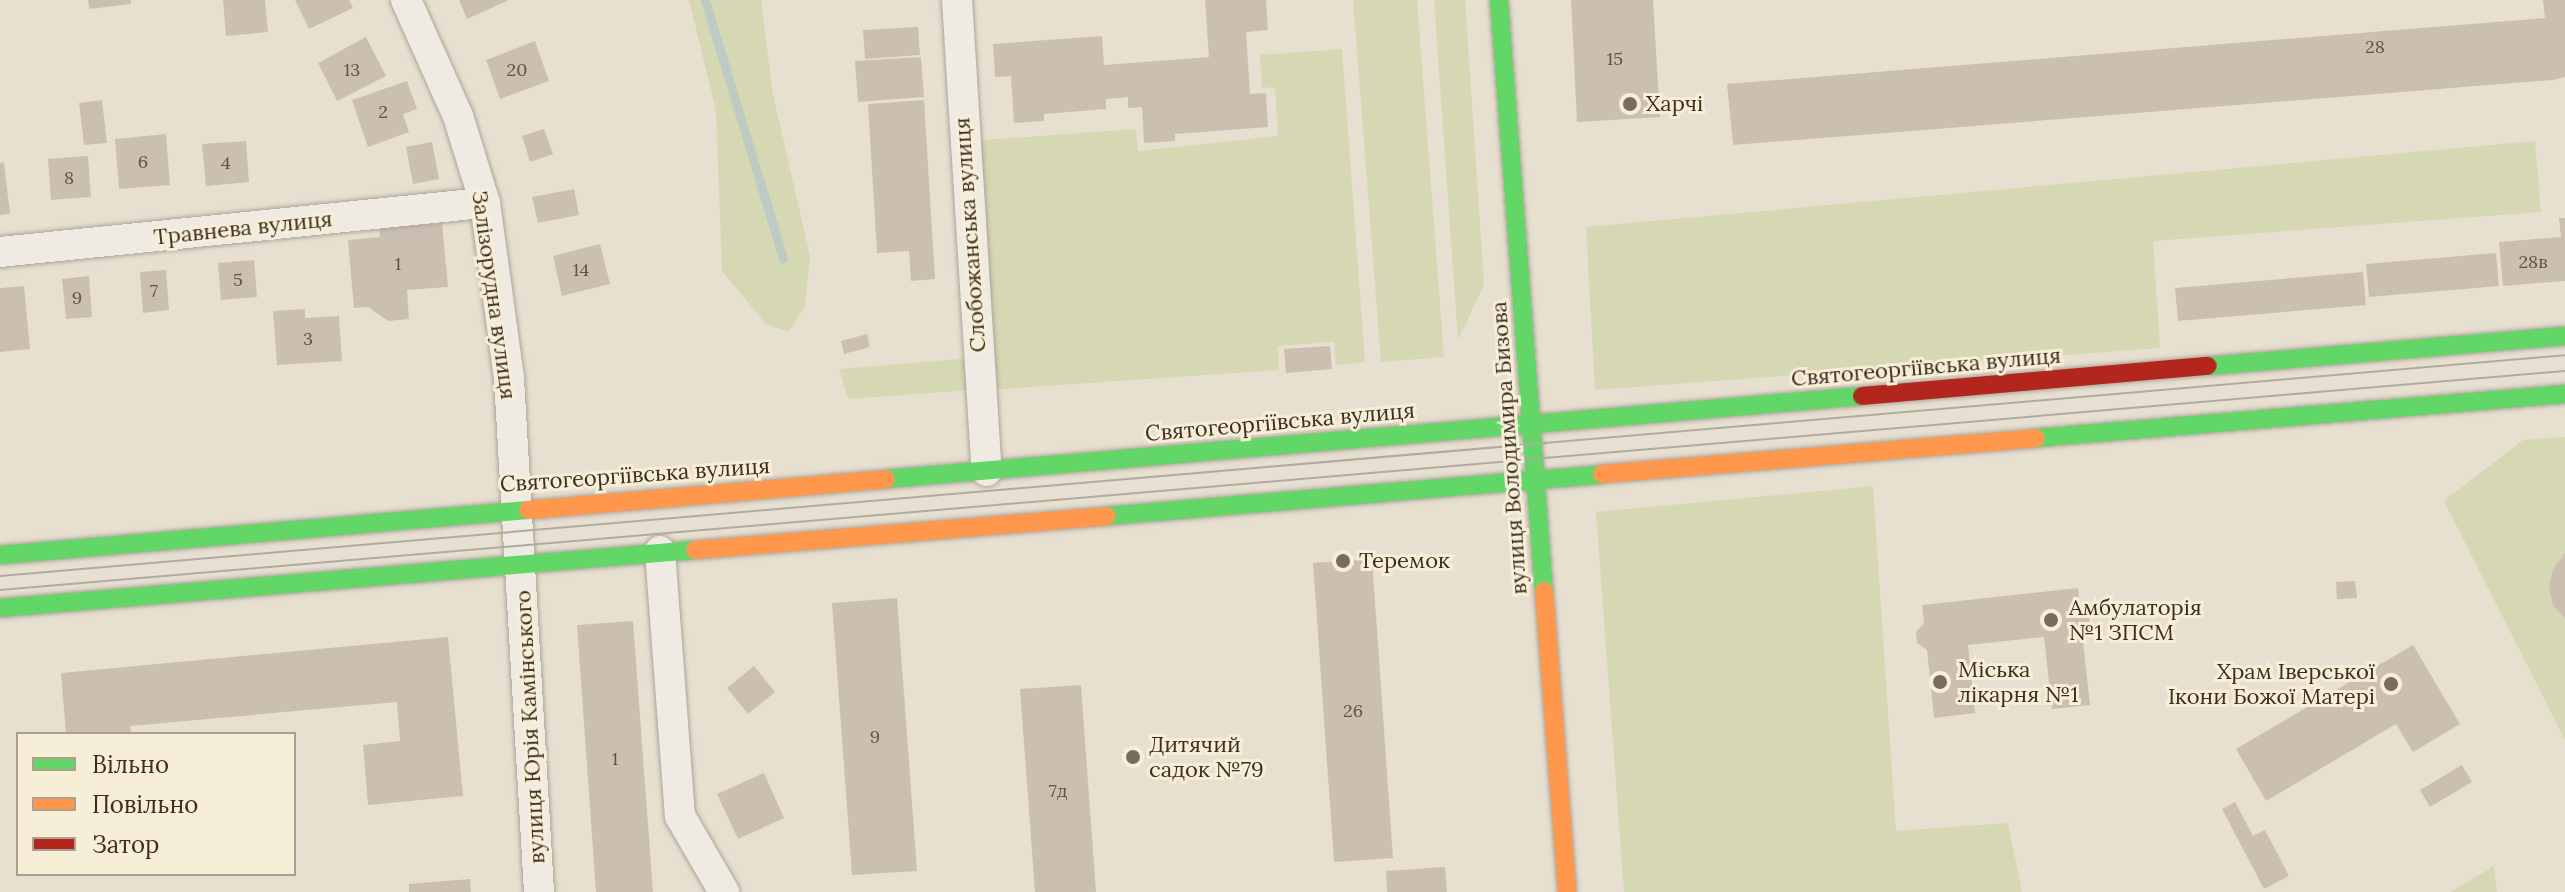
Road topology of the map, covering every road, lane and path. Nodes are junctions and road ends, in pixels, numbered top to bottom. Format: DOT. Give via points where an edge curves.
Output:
graph roads {
  1 [pos="406,0"];
  2 [pos="957,0"];
  3 [pos="1499,0"];
  4 [pos="485,203"];
  5 [pos="0,252"];
  6 [pos="2565,336"];
  7 [pos="2565,394"];
  8 [pos="1532,425"];
  9 [pos="987,471"];
  10 [pos="1536,479"];
  11 [pos="517,507"];
  12 [pos="660,551"];
  13 [pos="0,555"];
  14 [pos="520,562"];
  15 [pos="0,608"];
  16 [pos="539,892"];
  17 [pos="724,892"];
  18 [pos="1567,892"];
  1 -- 4 [label="street, Залізорудна вулиця" via="458,116"];
  2 -- 9 [label="street, Слобожанська вулиця"];
  3 -- 8 [label="main road, вулиця Володимира Бизова"];
  4 -- 5 [label="street, Травнева вулиця"];
  4 -- 11 [label="street, Залізорудна вулиця" via="509,379"];
  6 -- 8 [label="main road, Святогеоргіївська вулиця"];
  7 -- 10 [label="main road"];
  8 -- 9 [label="main road, Святогеоргіївська вулиця"];
  8 -- 10 [label="main road, вулиця Володимира Бизова"];
  9 -- 11 [label="main road, Святогеоргіївська вулиця"];
  10 -- 12 [label="main road"];
  10 -- 18 [label="main road, вулиця Володимира Бизова"];
  11 -- 13 [label="main road, Святогеоргіївська вулиця"];
  11 -- 14 [label="street, Залізорудна вулиця"];
  12 -- 14 [label="main road"];
  12 -- 17 [label="street" via="680,816"];
  14 -- 15 [label="main road"];
  14 -- 16 [label="street, вулиця Юрія Камінського"];
}
